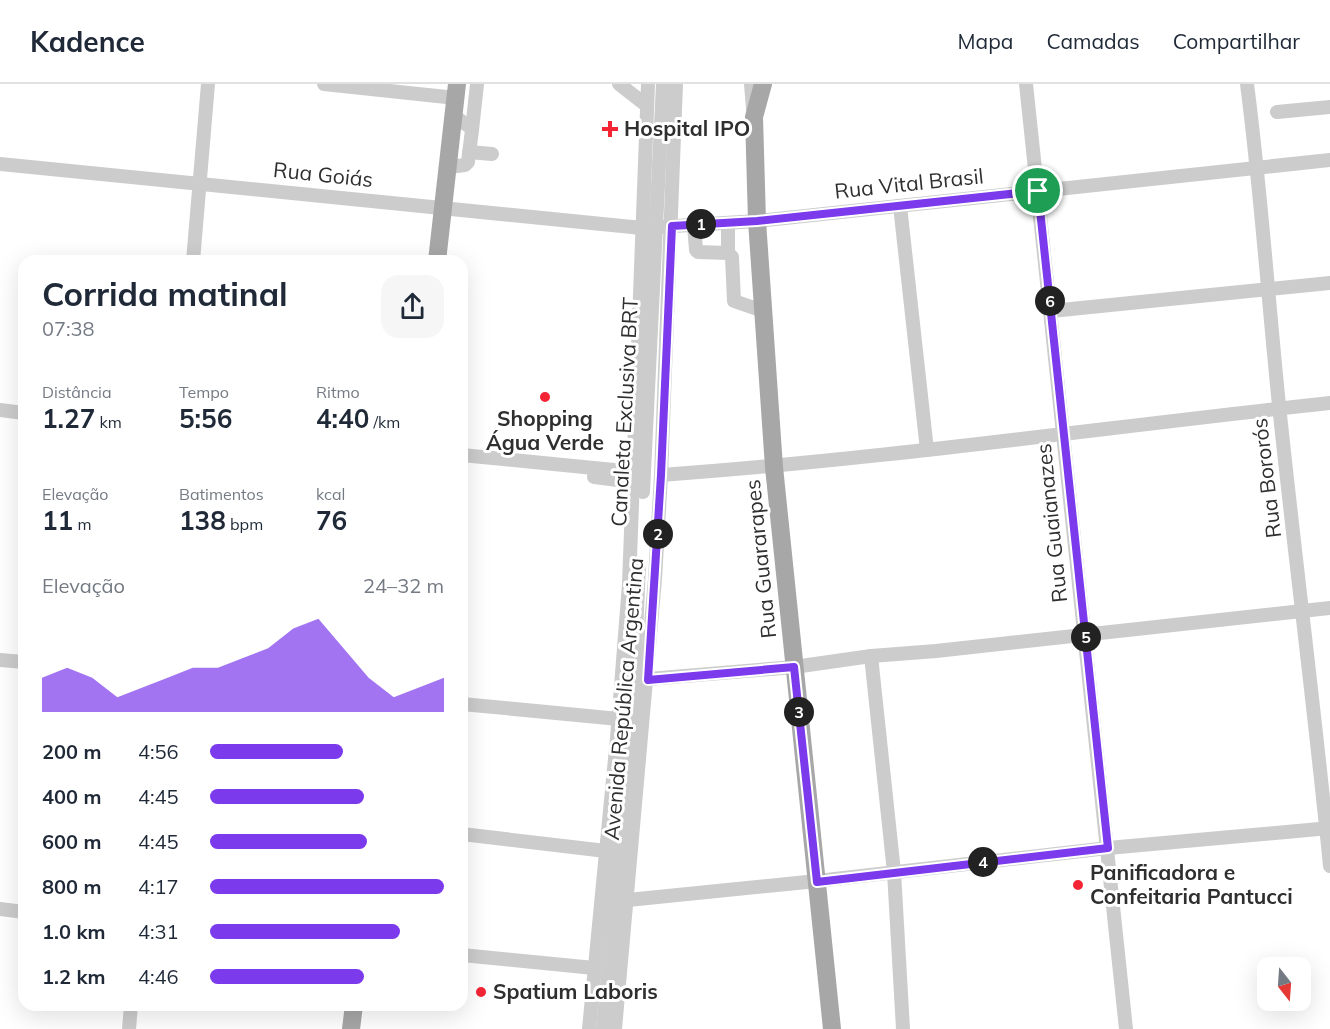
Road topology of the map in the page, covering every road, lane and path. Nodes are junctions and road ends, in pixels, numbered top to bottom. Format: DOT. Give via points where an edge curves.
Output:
graph roads {
  1 [pos="208,84"];
  2 [pos="324,84"];
  3 [pos="477,84"];
  4 [pos="619,84"];
  5 [pos="648,84"];
  6 [pos="663,84"];
  7 [pos="676,84"];
  8 [pos="751,84"];
  9 [pos="764,84"];
  10 [pos="1026,84"];
  11 [pos="1247,84"];
  12 [pos="456,99"];
  13 [pos="646,105"];
  14 [pos="1330,107"];
  15 [pos="1277,112"];
  16 [pos="754,117"];
  17 [pos="472,130"];
  18 [pos="469,152"];
  19 [pos="492,154"];
  20 [pos="1330,160"];
  21 [pos="0,164"];
  22 [pos="448,167"];
  23 [pos="1258,168"];
  24 [pos="200,184"];
  25 [pos="1038,191"];
  26 [pos="900,206"];
  27 [pos="443,208"];
  28 [pos="757,221"];
  29 [pos="728,223"];
  30 [pos="694,225"];
  31 [pos="672,226"];
  32 [pos="649,227"];
  33 [pos="194,255"];
  34 [pos="438,255"];
  35 [pos="730,255"];
  36 [pos="759,257"];
  37 [pos="1330,283"];
  38 [pos="1267,291"];
  39 [pos="763,310"];
  40 [pos="1051,311"];
  41 [pos="1330,404"];
  42 [pos="1280,409"];
  43 [pos="0,411"];
  44 [pos="18,412"];
  45 [pos="1063,436"];
  46 [pos="927,450"];
  47 [pos="468,456"];
  48 [pos="774,467"];
  49 [pos="536,473"];
  50 [pos="661,475"];
  51 [pos="634,477"];
  52 [pos="1330,608"];
  53 [pos="1303,611"];
  54 [pos="1085,633"];
  55 [pos="871,656"];
  56 [pos="0,660"];
  57 [pos="18,662"];
  58 [pos="794,667"];
  59 [pos="648,680"];
  60 [pos="633,700"];
  61 [pos="468,705"];
  62 [pos="618,719"];
  63 [pos="1328,829"];
  64 [pos="468,835"];
  65 [pos="1108,848"];
  66 [pos="606,851"];
  67 [pos="1330,866"];
  68 [pos="894,872"];
  69 [pos="817,882"];
  70 [pos="628,900"];
  71 [pos="0,909"];
  72 [pos="18,911"];
  73 [pos="468,956"];
  74 [pos="594,968"];
  75 [pos="130,1011"];
  76 [pos="353,1011"];
  77 [pos="129,1029"];
  78 [pos="351,1029"];
  79 [pos="589,1029"];
  80 [pos="603,1029"];
  81 [pos="615,1029"];
  82 [pos="832,1029"];
  83 [pos="903,1029"];
  84 [pos="1126,1029"];
  1 -- 24 [label="street"];
  2 -- 12 [label="street"];
  3 -- 17 [label="street"];
  4 -- 13 [label="street"];
  5 -- 13 [label="street, Avenida República Argentina"];
  6 -- 32 [label="street, Canaleta Exclusiva BRT"];
  7 -- 31 [label="street, Avenida República Argentina"];
  8 -- 16 [label="street, Rua Guararapes"];
  9 -- 16 [label="main road"];
  10 -- 25 [label="street, Rua Guaianazes"];
  11 -- 23 [label="street, Rua Bororós"];
  12 -- 17 [label="street"];
  12 -- 22 [label="main road"];
  13 -- 32 [label="street, Avenida República Argentina"];
  14 -- 15 [label="street"];
  16 -- 28 [label="main road, Rua Guararapes"];
  17 -- 18 [label="street"];
  18 -- 19 [label="street"];
  18 -- 22 [label="street" via="465,165"];
  20 -- 23 [label="street, Rua Vital Brasil"];
  21 -- 24 [label="street, Rua Goiás"];
  22 -- 27 [label="main road"];
  23 -- 25 [label="street, Rua Vital Brasil"];
  23 -- 38 [label="street, Rua Bororós"];
  24 -- 27 [label="street, Rua Goiás"];
  24 -- 33 [label="street"];
  25 -- 26 [label="street, Rua Vital Brasil"];
  25 -- 40 [label="street, Rua Guaianazes"];
  26 -- 28 [label="street, Rua Vital Brasil"];
  26 -- 46 [label="street"];
  27 -- 32 [label="street, Rua Goiás"];
  27 -- 34 [label="main road"];
  28 -- 29 [label="street, Rua Vital Brasil"];
  28 -- 36 [label="main road, Rua Guararapes"];
  29 -- 30 [label="street, Rua Vital Brasil"];
  29 -- 35 [label="street"];
  30 -- 31 [label="street, Rua Vital Brasil"];
  30 -- 35 [label="street" via="698,252"];
  31 -- 32 [label="street, Rua Vital Brasil"];
  31 -- 50 [label="street, Avenida República Argentina"];
  32 -- 51 [label="street, Avenida República Argentina"];
  32 -- 60 [label="street, Canaleta Exclusiva BRT"];
  35 -- 36 [label="street"];
  35 -- 39 [label="street" via="734,301"];
  36 -- 39 [label="main road, Rua Guararapes"];
  37 -- 38 [label="street"];
  38 -- 40 [label="street"];
  38 -- 42 [label="street, Rua Bororós"];
  39 -- 48 [label="main road, Rua Guararapes"];
  40 -- 45 [label="street, Rua Guaianazes"];
  41 -- 42 [label="street"];
  42 -- 45 [label="street"];
  42 -- 53 [label="street, Rua Bororós"];
  43 -- 44 [label="street"];
  45 -- 46 [label="street"];
  45 -- 54 [label="street, Rua Guaianazes"];
  46 -- 48 [label="street"];
  47 -- 51 [label="street"];
  48 -- 50 [label="street"];
  48 -- 58 [label="main road, Rua Guararapes"];
  49 -- 51 [label="street"];
  50 -- 59 [label="street, Avenida República Argentina"];
  51 -- 62 [label="street, Avenida República Argentina"];
  52 -- 53 [label="street"];
  53 -- 54 [label="street"];
  53 -- 63 [label="street, Rua Bororós"];
  54 -- 55 [label="street"];
  54 -- 65 [label="street, Rua Guaianazes"];
  55 -- 58 [label="street"];
  55 -- 68 [label="street"];
  56 -- 57 [label="street"];
  58 -- 59 [label="street"];
  58 -- 69 [label="main road, Rua Guararapes"];
  59 -- 60 [label="street"];
  59 -- 70 [label="street, Avenida República Argentina"];
  60 -- 62 [label="street"];
  60 -- 80 [label="street, Canaleta Exclusiva BRT"];
  61 -- 62 [label="street"];
  62 -- 66 [label="street, Avenida República Argentina"];
  63 -- 65 [label="street"];
  63 -- 67 [label="street, Rua Bororós"];
  64 -- 66 [label="street"];
  65 -- 68 [label="street"];
  65 -- 84 [label="street, Rua Guaianazes"];
  66 -- 74 [label="street, Avenida República Argentina"];
  68 -- 69 [label="street"];
  68 -- 83 [label="street"];
  69 -- 70 [label="street"];
  69 -- 82 [label="main road, Rua Guararapes"];
  70 -- 81 [label="street, Avenida República Argentina"];
  71 -- 72 [label="street"];
  73 -- 74 [label="street"];
  74 -- 79 [label="street, Avenida República Argentina"];
  75 -- 77 [label="street"];
  76 -- 78 [label="main road"];
}
